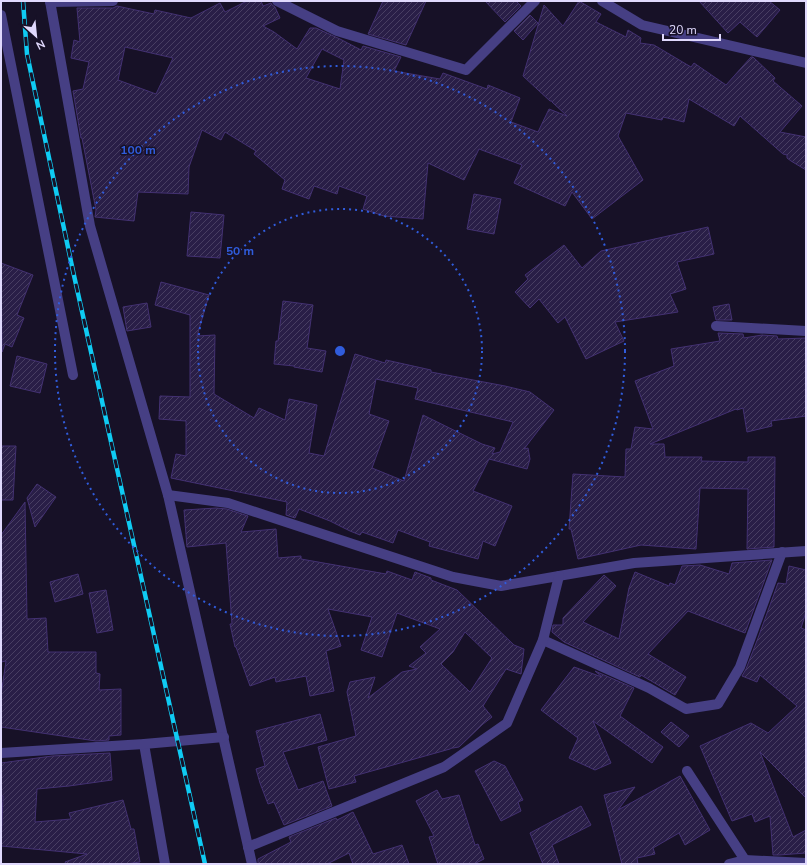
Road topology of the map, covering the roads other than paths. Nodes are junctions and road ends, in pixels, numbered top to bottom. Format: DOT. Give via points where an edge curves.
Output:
graph roads {
  1 [pos="50,1"];
  2 [pos="113,1"];
  3 [pos="277,1"];
  4 [pos="535,1"];
  5 [pos="602,1"];
  6 [pos="1,15"];
  7 [pos="806,62"];
  8 [pos="716,326"];
  9 [pos="806,331"];
  10 [pos="73,375"];
  11 [pos="168,495"];
  12 [pos="806,551"];
  13 [pos="782,552"];
  14 [pos="560,576"];
  15 [pos="543,640"];
  16 [pos="224,737"];
  17 [pos="144,744"];
  18 [pos="1,753"];
  19 [pos="687,771"];
  20 [pos="248,847"];
  21 [pos="745,860"];
  22 [pos="806,863"];
  23 [pos="166,864"];
  24 [pos="252,864"];
  25 [pos="729,864"];
  1 -- 2 [label="street"];
  1 -- 11 [label="street" via="90,226"];
  3 -- 4 [label="street" via="337,31 466,70"];
  5 -- 7 [label="street" via="642,25"];
  6 -- 10 [label="street"];
  8 -- 9 [label="street"];
  11 -- 14 [label="street" via="228,502 453,577 501,586"];
  11 -- 16 [label="street"];
  12 -- 13 [label="street"];
  13 -- 14 [label="street" via="634,563"];
  13 -- 15 [label="street" via="740,667 718,704 686,709 649,688"];
  14 -- 15 [label="street"];
  15 -- 20 [label="street" via="507,723 444,767"];
  16 -- 17 [label="street"];
  16 -- 20 [label="street"];
  17 -- 18 [label="street"];
  17 -- 23 [label="street"];
  19 -- 21 [label="street"];
  20 -- 24 [label="street"];
  21 -- 22 [label="street"];
  21 -- 25 [label="street"];
}
